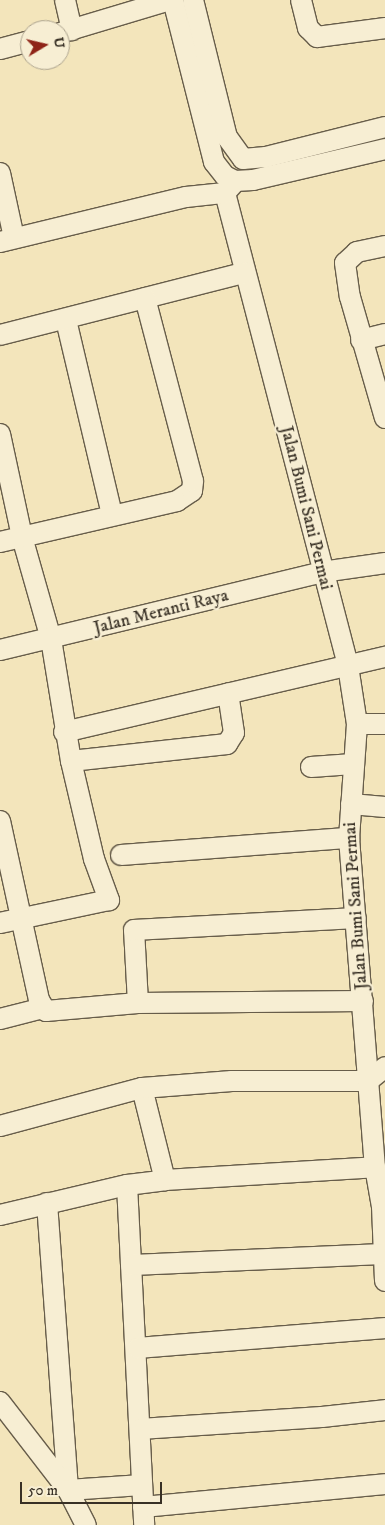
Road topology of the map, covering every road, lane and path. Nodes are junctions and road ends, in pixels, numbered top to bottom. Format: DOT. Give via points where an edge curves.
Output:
graph roads {
  1 [pos="65,0"];
  2 [pos="172,0"];
  3 [pos="194,0"];
  4 [pos="301,0"];
  5 [pos="66,20"];
  6 [pos="385,28"];
  7 [pos="70,30"];
  8 [pos="20,44"];
  9 [pos="0,49"];
  10 [pos="385,127"];
  11 [pos="385,149"];
  12 [pos="243,159"];
  13 [pos="0,173"];
  14 [pos="230,187"];
  15 [pos="7,240"];
  16 [pos="385,246"];
  17 [pos="244,273"];
  18 [pos="145,298"];
  19 [pos="66,320"];
  20 [pos="385,334"];
  21 [pos="0,336"];
  22 [pos="361,340"];
  23 [pos="385,418"];
  24 [pos="0,434"];
  25 [pos="112,515"];
  26 [pos="22,536"];
  27 [pos="0,542"];
  28 [pos="385,563"];
  29 [pos="322,572"];
  30 [pos="51,639"];
  31 [pos="0,650"];
  32 [pos="385,657"];
  33 [pos="348,666"];
  34 [pos="228,693"];
  35 [pos="357,724"];
  36 [pos="385,724"];
  37 [pos="64,732"];
  38 [pos="71,761"];
  39 [pos="353,764"];
  40 [pos="311,768"];
  41 [pos="351,804"];
  42 [pos="385,807"];
  43 [pos="0,820"];
  44 [pos="349,838"];
  45 [pos="3,843"];
  46 [pos="121,855"];
  47 [pos="21,918"];
  48 [pos="356,918"];
  49 [pos="0,924"];
  50 [pos="362,1001"];
  51 [pos="138,1003"];
  52 [pos="43,1008"];
  53 [pos="0,1019"];
  54 [pos="385,1067"];
  55 [pos="368,1081"];
  56 [pos="142,1088"];
  57 [pos="380,1120"];
  58 [pos="0,1126"];
  59 [pos="376,1167"];
  60 [pos="165,1180"];
  61 [pos="127,1185"];
  62 [pos="47,1203"];
  63 [pos="0,1215"];
  64 [pos="384,1254"];
  65 [pos="131,1266"];
  66 [pos="385,1281"];
  67 [pos="385,1328"];
  68 [pos="138,1348"];
  69 [pos="0,1402"];
  70 [pos="385,1410"];
  71 [pos="140,1428"];
  72 [pos="385,1484"];
  73 [pos="142,1485"];
  74 [pos="68,1490"];
  75 [pos="144,1516"];
  76 [pos="86,1525"];
  1 -- 5 [label="street"];
  2 -- 7 [label="street"];
  2 -- 14 [label="street" via="214,162"];
  3 -- 12 [label="street" via="227,137"];
  4 -- 6 [label="street" via="308,28 317,37"];
  8 -- 9 [label="street"];
  10 -- 12 [label="street" via="266,157"];
  11 -- 14 [label="street"];
  12 -- 14 [label="street"];
  13 -- 15 [label="street"];
  14 -- 15 [label="street"];
  14 -- 17 [label="street, Jalan Bumi Sani Permai"];
  16 -- 22 [label="street" via="357,252 346,263 346,278"];
  17 -- 18 [label="street"];
  17 -- 29 [label="street, Jalan Bumi Sani Permai"];
  18 -- 19 [label="street"];
  18 -- 25 [label="street" via="193,481 192,491 188,497 177,501"];
  19 -- 21 [label="street"];
  19 -- 25 [label="street"];
  20 -- 22 [label="street"];
  22 -- 23 [label="street"];
  24 -- 26 [label="street"];
  25 -- 26 [label="street"];
  26 -- 27 [label="street"];
  26 -- 30 [label="street"];
  28 -- 29 [label="street, Jalan Meranti Raya"];
  29 -- 30 [label="street, Jalan Meranti Raya"];
  29 -- 33 [label="street, Jalan Bumi Sani Permai"];
  30 -- 31 [label="street, Jalan Meranti Raya"];
  30 -- 37 [label="street"];
  32 -- 33 [label="street"];
  33 -- 34 [label="street"];
  33 -- 35 [label="street, Jalan Bumi Sani Permai"];
  34 -- 37 [label="street"];
  34 -- 38 [label="street" via="234,733 227,744"];
  35 -- 36 [label="street"];
  35 -- 39 [label="street, Jalan Bumi Sani Permai"];
  37 -- 38 [label="street"];
  38 -- 47 [label="street" via="94,859 109,900"];
  39 -- 40 [label="street"];
  39 -- 41 [label="street, Jalan Bumi Sani Permai"];
  41 -- 42 [label="street"];
  41 -- 44 [label="street, Jalan Bumi Sani Permai"];
  43 -- 45 [label="street"];
  44 -- 46 [label="street"];
  44 -- 48 [label="street, Jalan Bumi Sani Permai"];
  45 -- 47 [label="street"];
  47 -- 49 [label="street"];
  47 -- 52 [label="street" via="38,1000"];
  48 -- 50 [label="street, Jalan Bumi Sani Permai"];
  48 -- 51 [label="street" via="134,930"];
  50 -- 51 [label="street"];
  50 -- 55 [label="street, Jalan Bumi Sani Permai"];
  51 -- 52 [label="street" via="51,1012"];
  52 -- 53 [label="street"];
  54 -- 55 [label="street"];
  55 -- 56 [label="street" via="232,1081"];
  55 -- 57 [label="street, Jalan Bumi Sani Permai"];
  56 -- 58 [label="street"];
  56 -- 60 [label="street"];
  57 -- 59 [label="street, Jalan Bumi Sani Permai"];
  59 -- 60 [label="street"];
  59 -- 64 [label="street, Jalan Bumi Sani Permai"];
  60 -- 61 [label="street"];
  61 -- 62 [label="street"];
  61 -- 65 [label="street"];
  62 -- 63 [label="street"];
  62 -- 74 [label="street"];
  64 -- 65 [label="street"];
  64 -- 66 [label="street, Jalan Bumi Sani Permai"];
  65 -- 68 [label="street"];
  67 -- 68 [label="street"];
  68 -- 71 [label="street"];
  69 -- 74 [label="street"];
  70 -- 71 [label="street"];
  71 -- 73 [label="street"];
  72 -- 75 [label="street"];
  73 -- 74 [label="street"];
  73 -- 75 [label="street"];
  74 -- 76 [label="street"];
}
